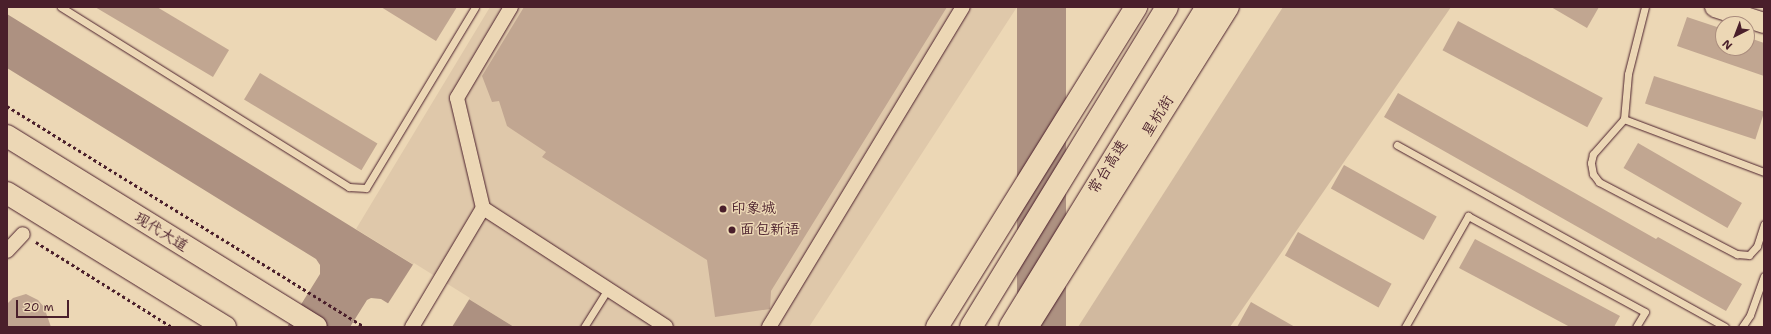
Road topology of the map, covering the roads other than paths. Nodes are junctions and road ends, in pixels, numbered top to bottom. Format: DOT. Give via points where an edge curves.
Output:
graph roads {
  1 [pos="61,7"];
  2 [pos="475,7"];
  3 [pos="511,7"];
  4 [pos="963,7"];
  5 [pos="1167,7"];
  6 [pos="1207,7"];
  7 [pos="1228,7"];
  8 [pos="1645,7"];
  9 [pos="1715,7"];
  10 [pos="1132,8"];
  11 [pos="1764,23"];
  12 [pos="1624,119"];
  13 [pos="7,136"];
  14 [pos="1397,145"];
  15 [pos="1764,172"];
  16 [pos="7,193"];
  17 [pos="483,208"];
  18 [pos="1764,224"];
  19 [pos="23,234"];
  20 [pos="7,251"];
  21 [pos="1764,276"];
  22 [pos="608,289"];
  23 [pos="412,326"];
  24 [pos="224,327"];
  25 [pos="316,327"];
  26 [pos="584,327"];
  27 [pos="666,327"];
  28 [pos="769,327"];
  29 [pos="937,327"];
  30 [pos="971,327"];
  31 [pos="1010,327"];
  32 [pos="1027,327"];
  33 [pos="1405,327"];
  34 [pos="1636,327"];
  35 [pos="1725,327"];
  36 [pos="1742,327"];
  1 -- 2 [label="lane" via="349,187 366,188"];
  3 -- 17 [label="street" via="457,98"];
  4 -- 28 [label="street"];
  5 -- 30 [label="main road"];
  6 -- 31 [label="main road, 常台高速"];
  7 -- 32 [label="main road, 星杭街"];
  8 -- 12 [label="lane" via="1628,74"];
  9 -- 11 [label="street"];
  10 -- 29 [label="main road"];
  12 -- 15 [label="lane"];
  12 -- 18 [label="lane" via="1593,154 1593,174 1599,182 1737,254 1749,255 1757,246"];
  13 -- 25 [label="main road, 现代大道"];
  14 -- 35 [label="lane"];
  16 -- 24 [label="main road"];
  17 -- 22 [label="street"];
  17 -- 23 [label="street"];
  19 -- 20 [label="street"];
  21 -- 36 [label="lane" via="1750,315"];
  22 -- 26 [label="lane"];
  22 -- 27 [label="street"];
  33 -- 34 [label="lane" via="1468,216 1645,312"];
}
